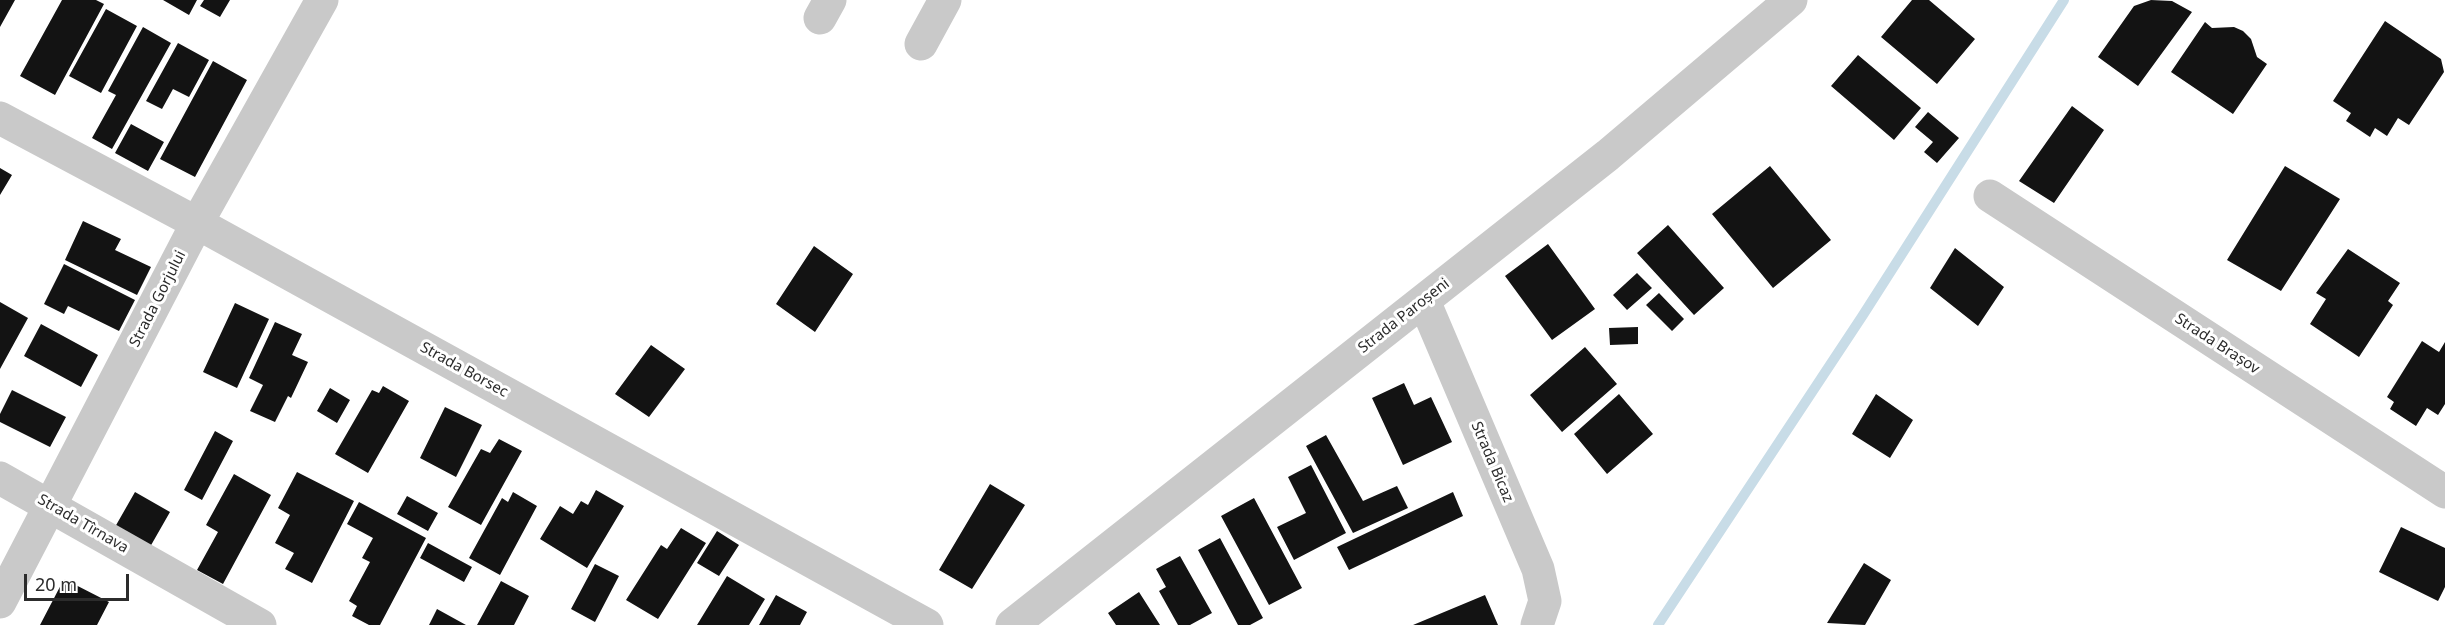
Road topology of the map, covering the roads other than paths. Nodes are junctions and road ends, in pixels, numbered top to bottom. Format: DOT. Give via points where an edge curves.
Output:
graph roads {
  1 [pos="322,0"];
  2 [pos="945,0"];
  3 [pos="1791,0"];
  4 [pos="921,44"];
  5 [pos="0,118"];
  6 [pos="1990,196"];
  7 [pos="197,223"];
  8 [pos="1424,301"];
  9 [pos="0,478"];
  10 [pos="2445,492"];
  11 [pos="52,505"];
  12 [pos="0,602"];
  13 [pos="260,625"];
  14 [pos="927,625"];
  15 [pos="1012,625"];
  16 [pos="1537,625"];
  1 -- 7 [label="street, Strada Gorjului"];
  2 -- 4 [label="street"];
  3 -- 8 [label="street, Strada Paroșeni" via="1608,155"];
  5 -- 7 [label="street, Strada Borsec"];
  6 -- 10 [label="street, Strada Brașov"];
  7 -- 11 [label="street, Strada Gorjului"];
  7 -- 14 [label="street, Strada Borsec"];
  8 -- 15 [label="street, Strada Paroșeni"];
  8 -- 16 [label="street, Strada Bicaz" via="1538,569 1545,601"];
  9 -- 11 [label="street, Strada Tîrnava"];
  11 -- 12 [label="street, Strada Gorjului"];
  11 -- 13 [label="street, Strada Tîrnava"];
}
